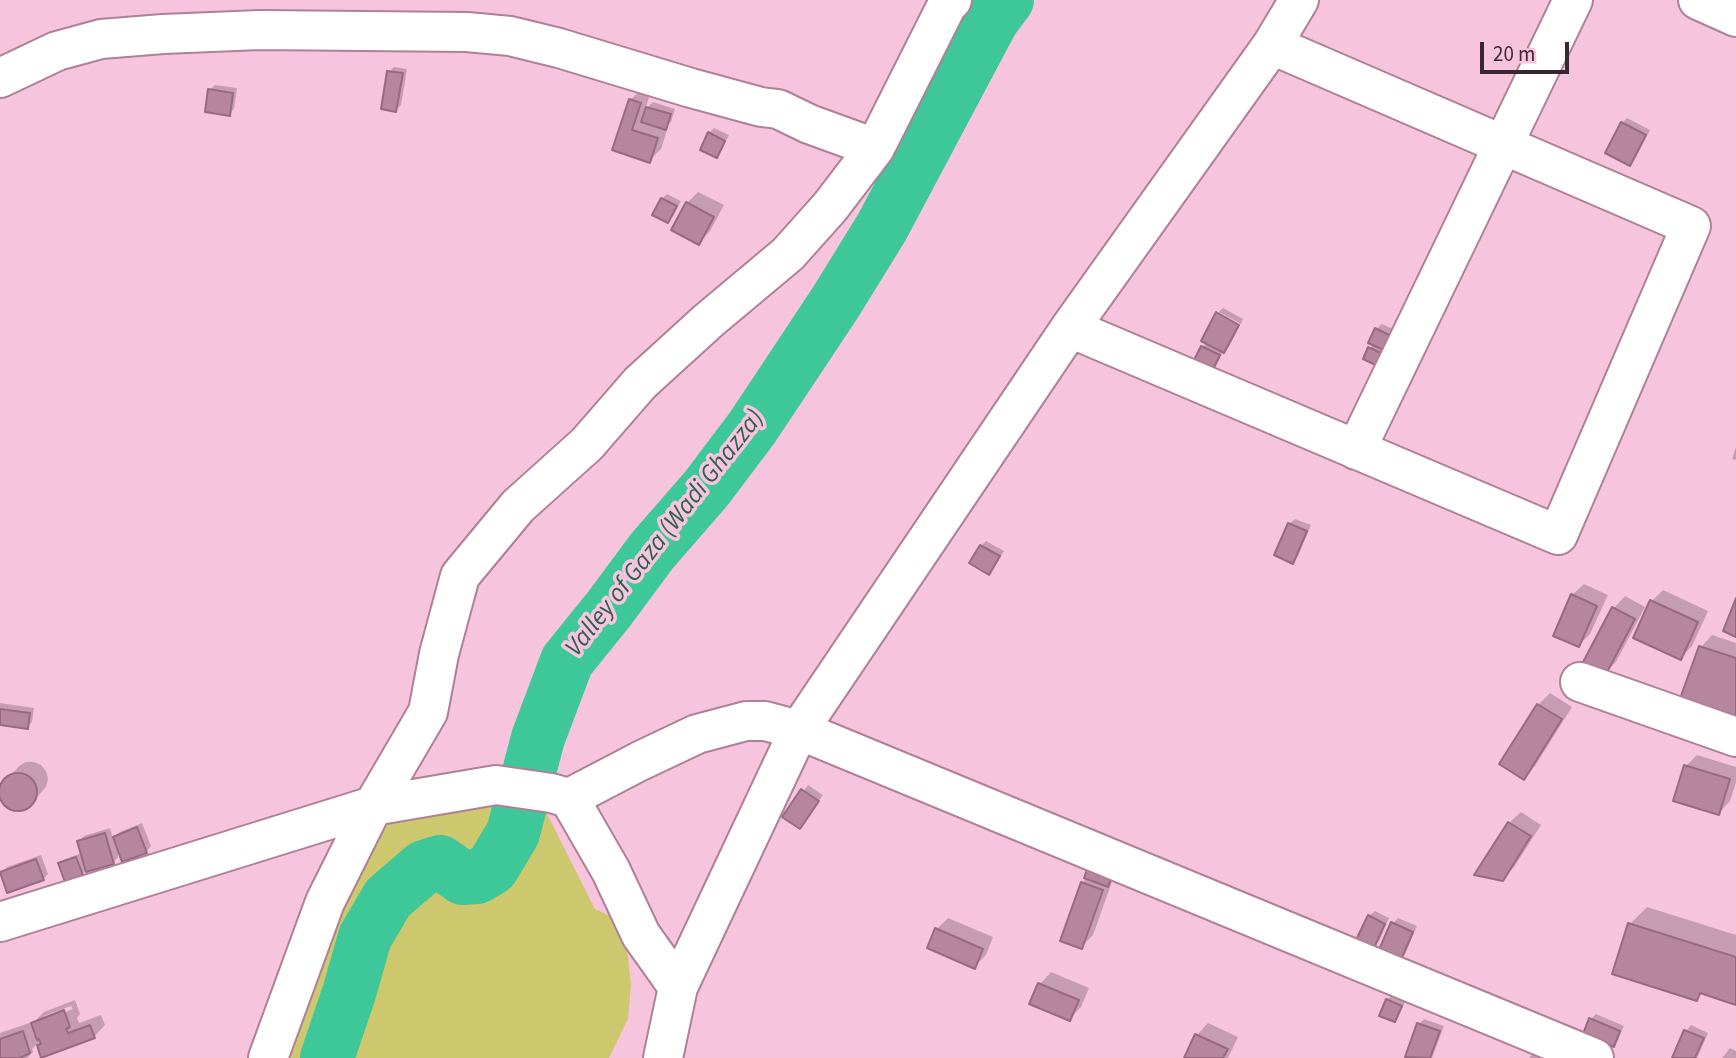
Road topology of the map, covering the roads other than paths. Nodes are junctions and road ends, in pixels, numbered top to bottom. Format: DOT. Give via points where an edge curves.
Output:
graph roads {
  1 [pos="952,0"];
  2 [pos="1299,0"];
  3 [pos="1573,0"];
  4 [pos="1698,0"];
  5 [pos="1736,16"];
  6 [pos="1272,45"];
  7 [pos="0,78"];
  8 [pos="1503,145"];
  9 [pos="875,148"];
  10 [pos="1070,328"];
  11 [pos="1356,450"];
  12 [pos="1580,682"];
  13 [pos="799,730"];
  14 [pos="1736,737"];
  15 [pos="560,796"];
  16 [pos="373,806"];
  17 [pos="0,922"];
  18 [pos="678,987"];
  19 [pos="670,1056"];
  20 [pos="268,1058"];
  21 [pos="1594,1058"];
  1 -- 9 [label="street"];
  2 -- 6 [label="street"];
  3 -- 8 [label="street"];
  4 -- 5 [label="street"];
  6 -- 8 [label="street"];
  6 -- 10 [label="street"];
  7 -- 9 [label="street" via="57,51 102,39 260,30 467,32 559,48 691,89 778,109"];
  8 -- 11 [label="street"];
  8 -- 11 [label="street" via="1691,226 1558,535"];
  9 -- 16 [label="street" via="788,254 640,383 587,444 518,506 460,576 428,712"];
  10 -- 11 [label="street"];
  10 -- 13 [label="street"];
  12 -- 14 [label="street"];
  13 -- 15 [label="street" via="746,721 696,734"];
  13 -- 18 [label="street"];
  13 -- 21 [label="street"];
  15 -- 16 [label="street" via="496,785"];
  15 -- 18 [label="street" via="611,871 641,935"];
  16 -- 17 [label="street"];
  16 -- 20 [label="street" via="324,902"];
  18 -- 19 [label="street"];
}
